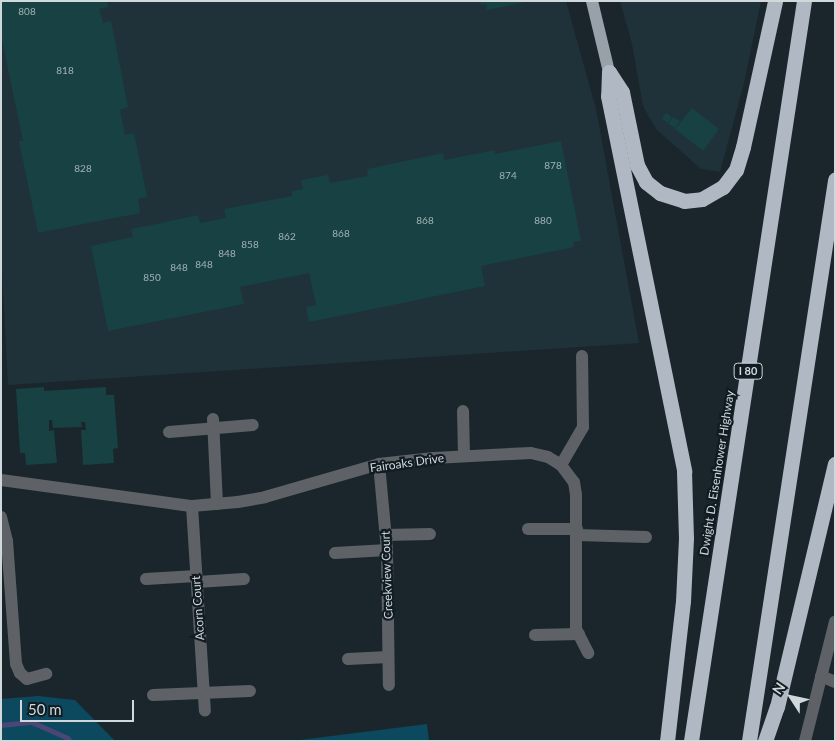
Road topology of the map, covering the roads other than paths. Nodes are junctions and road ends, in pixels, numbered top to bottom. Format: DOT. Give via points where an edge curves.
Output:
graph roads {
  1 [pos="592,1"];
  2 [pos="775,1"];
  3 [pos="804,1"];
  4 [pos="609,72"];
  5 [pos="835,180"];
  6 [pos="582,356"];
  7 [pos="463,411"];
  8 [pos="213,424"];
  9 [pos="253,426"];
  10 [pos="169,432"];
  11 [pos="464,456"];
  12 [pos="379,464"];
  13 [pos="835,464"];
  14 [pos="561,465"];
  15 [pos="1,480"];
  16 [pos="218,504"];
  17 [pos="192,506"];
  18 [pos="1,517"];
  19 [pos="528,529"];
  20 [pos="576,532"];
  21 [pos="430,534"];
  22 [pos="386,535"];
  23 [pos="646,536"];
  24 [pos="387,550"];
  25 [pos="335,553"];
  26 [pos="146,579"];
  27 [pos="197,579"];
  28 [pos="244,579"];
  29 [pos="835,622"];
  30 [pos="579,634"];
  31 [pos="535,635"];
  32 [pos="588,653"];
  33 [pos="388,657"];
  34 [pos="348,659"];
  35 [pos="46,674"];
  36 [pos="821,676"];
  37 [pos="835,682"];
  38 [pos="389,686"];
  39 [pos="250,691"];
  40 [pos="203,692"];
  41 [pos="153,695"];
  42 [pos="205,711"];
  43 [pos="667,741"];
  44 [pos="691,741"];
  45 [pos="749,741"];
  46 [pos="764,741"];
  47 [pos="805,741"];
  1 -- 4 [label="main road"];
  2 -- 4 [label="highway" via="736,170 723,188 702,199 684,201 660,194 646,182 637,165 622,92"];
  3 -- 44 [label="highway, Dwight D. Eisenhower Highway / I 80"];
  4 -- 43 [label="highway" via="608,96 684,471 686,538 683,601"];
  5 -- 45 [label="highway"];
  6 -- 14 [label="street" via="583,427"];
  7 -- 11 [label="street"];
  8 -- 9 [label="street"];
  8 -- 10 [label="street"];
  8 -- 16 [label="street"];
  11 -- 12 [label="street, Fairoaks Drive"];
  11 -- 14 [label="street, Fairoaks Drive" via="531,453 548,457"];
  12 -- 16 [label="street, Fairoaks Drive" via="265,497"];
  12 -- 22 [label="street, Creekview Court"];
  13 -- 46 [label="highway" via="777,707"];
  14 -- 20 [label="street" via="574,482"];
  15 -- 17 [label="street, Fairoaks Drive"];
  16 -- 17 [label="street, Fairoaks Drive"];
  17 -- 27 [label="street, Acorn Court"];
  18 -- 35 [label="street" via="7,541 16,664 20,674 27,679"];
  19 -- 20 [label="street"];
  20 -- 23 [label="street"];
  20 -- 30 [label="street" via="576,629"];
  21 -- 22 [label="street"];
  22 -- 24 [label="street, Creekview Court"];
  24 -- 25 [label="street"];
  24 -- 33 [label="street, Creekview Court"];
  26 -- 27 [label="street"];
  27 -- 28 [label="street"];
  27 -- 40 [label="street, Acorn Court"];
  29 -- 36 [label="street"];
  30 -- 31 [label="street"];
  30 -- 32 [label="street"];
  33 -- 34 [label="street"];
  33 -- 38 [label="street, Creekview Court"];
  36 -- 37 [label="street"];
  36 -- 47 [label="street"];
  39 -- 40 [label="street"];
  40 -- 41 [label="street"];
  40 -- 42 [label="street, Acorn Court"];
}
